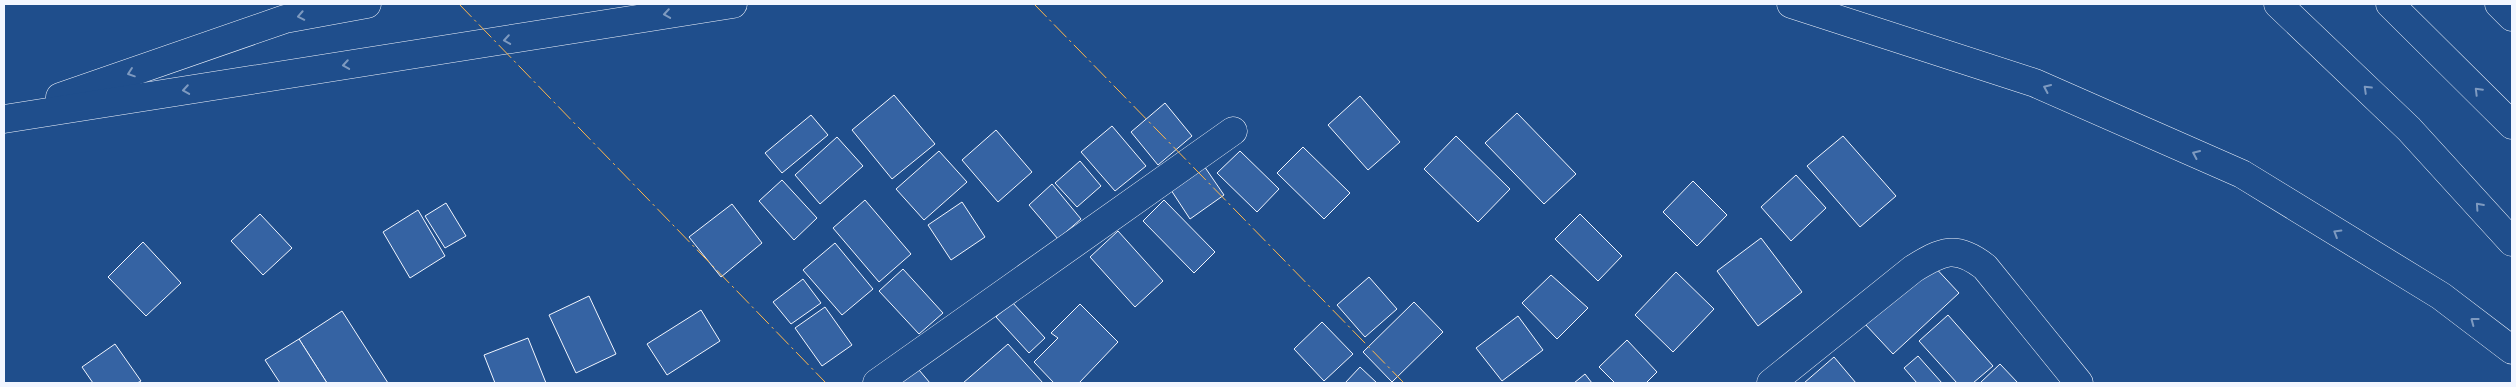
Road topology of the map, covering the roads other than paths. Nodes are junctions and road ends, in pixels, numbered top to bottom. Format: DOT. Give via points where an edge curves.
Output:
graph roads {
  1 [pos="367,4"];
  2 [pos="733,4"];
  3 [pos="1791,4"];
  4 [pos="2278,4"];
  5 [pos="2390,4"];
  6 [pos="2498,4"];
  7 [pos="2512,17"];
  8 [pos="4,118"];
  9 [pos="2512,125"];
  10 [pos="1233,131"];
  11 [pos="2512,242"];
  12 [pos="2512,350"];
  13 [pos="2071,381"];
  14 [pos="877,383"];
  15 [pos="1771,383"];
  1 -- 8 [label="main road, one-way" via="285,19"];
  2 -- 8 [label="main road, one-way"];
  12 -- 3 [label="main road, one-way" via="2441,296 2242,174 2035,83"];
  11 -- 4 [label="main road, one-way" via="2409,129"];
  9 -- 5 [label="main road, one-way"];
  6 -- 7 [label="main road"];
  10 -- 14 [label="main road"];
  13 -- 15 [label="main road" via="1984,267 1970,256 1957,252 1938,254 1913,269"];
}
